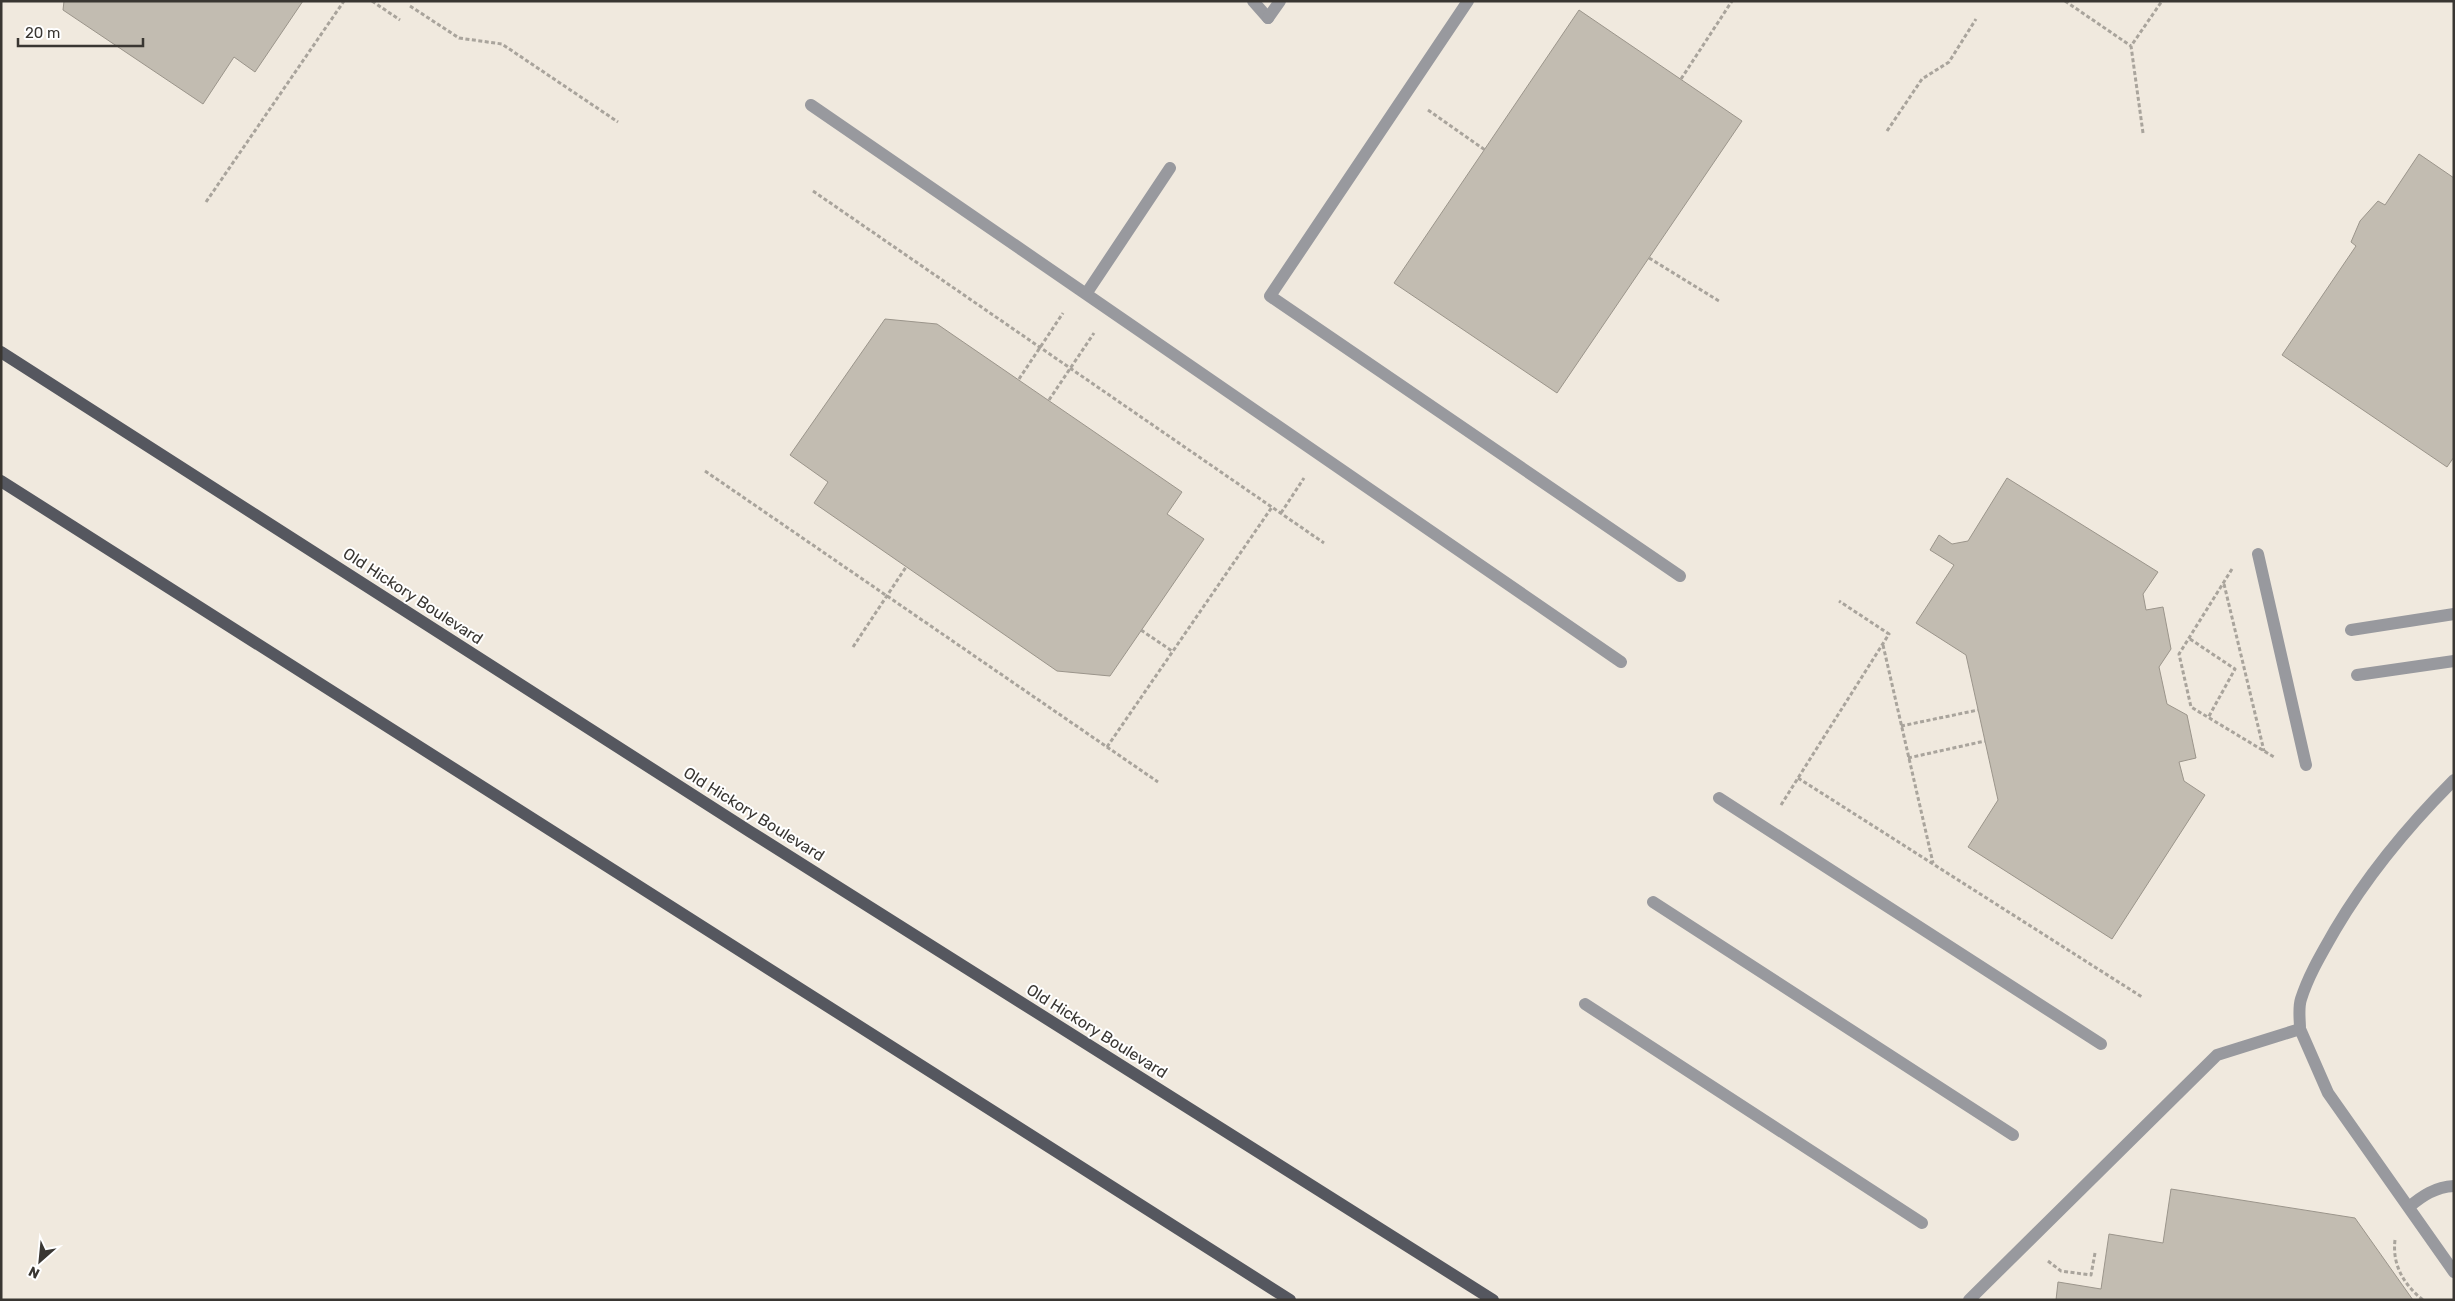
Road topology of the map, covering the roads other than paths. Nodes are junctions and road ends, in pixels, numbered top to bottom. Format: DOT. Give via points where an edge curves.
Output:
graph roads {
  1 [pos="1253,1"];
  2 [pos="1280,1"];
  3 [pos="1468,1"];
  4 [pos="811,105"];
  5 [pos="1170,168"];
  6 [pos="1083,292"];
  7 [pos="1,352"];
  8 [pos="1,481"];
  9 [pos="2258,554"];
  10 [pos="1680,576"];
  11 [pos="2454,614"];
  12 [pos="2351,630"];
  13 [pos="2454,660"];
  14 [pos="1621,662"];
  15 [pos="2358,675"];
  16 [pos="2306,765"];
  17 [pos="2454,780"];
  18 [pos="1719,798"];
  19 [pos="1653,902"];
  20 [pos="1585,1004"];
  21 [pos="2300,1030"];
  22 [pos="2101,1044"];
  23 [pos="2013,1134"];
  24 [pos="2454,1186"];
  25 [pos="2409,1207"];
  26 [pos="1922,1223"];
  27 [pos="2454,1272"];
  28 [pos="1290,1300"];
  29 [pos="1493,1300"];
  30 [pos="1969,1300"];
  1 -- 2 [label="street" via="1268,18"];
  3 -- 10 [label="street" via="1270,296"];
  4 -- 6 [label="street"];
  5 -- 6 [label="street"];
  6 -- 14 [label="street"];
  7 -- 29 [label="main road, Old Hickory Boulevard" via="749,831"];
  8 -- 28 [label="main road"];
  9 -- 16 [label="street"];
  11 -- 12 [label="street"];
  13 -- 15 [label="street"];
  17 -- 21 [label="street" via="2380,860 2341,920 2314,966 2300,1001"];
  18 -- 22 [label="street"];
  19 -- 23 [label="street"];
  20 -- 26 [label="street"];
  21 -- 25 [label="street" via="2328,1093"];
  21 -- 30 [label="street" via="2217,1054"];
  24 -- 25 [label="street" via="2433,1190"];
  25 -- 27 [label="street"];
}
